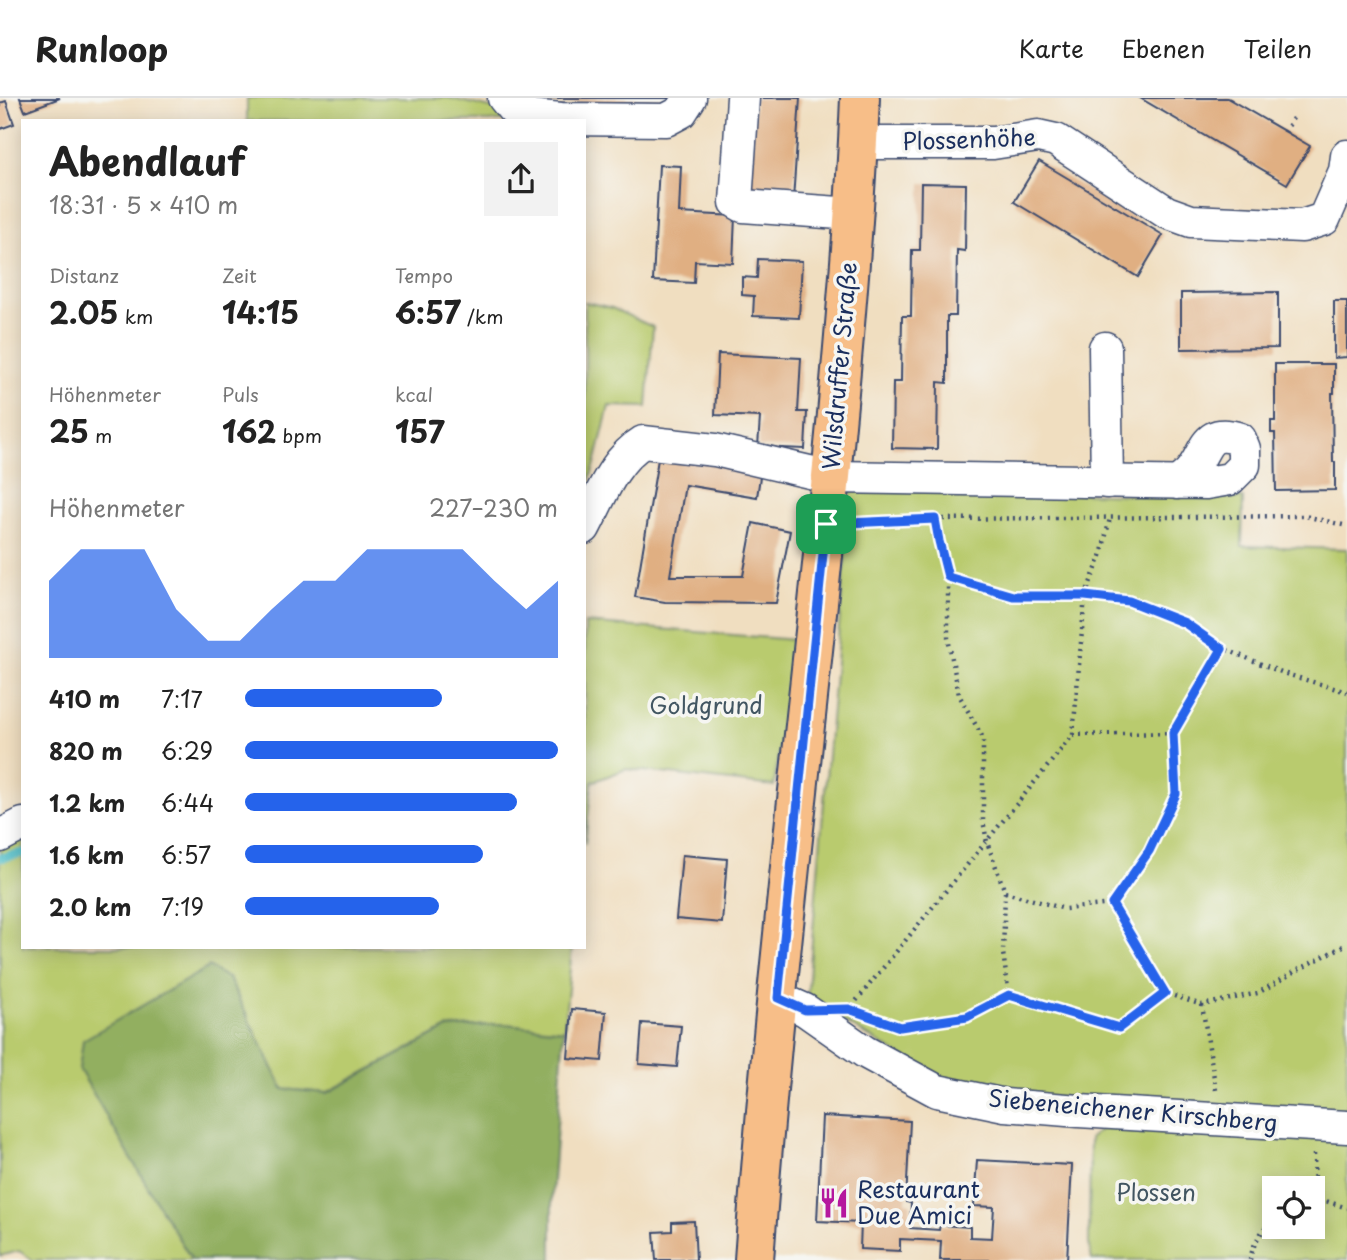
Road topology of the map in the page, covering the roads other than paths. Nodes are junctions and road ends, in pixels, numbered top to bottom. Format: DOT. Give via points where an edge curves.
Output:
graph roads {
  1 [pos="504,98"];
  2 [pos="690,98"];
  3 [pos="743,98"];
  4 [pos="860,98"];
  5 [pos="561,119"];
  6 [pos="586,119"];
  7 [pos="858,143"];
  8 [pos="1347,156"];
  9 [pos="853,214"];
  10 [pos="1105,348"];
  11 [pos="831,477"];
  12 [pos="1107,482"];
  13 [pos="1177,483"];
  14 [pos="586,524"];
  15 [pos="21,825"];
  16 [pos="0,836"];
  17 [pos="791,1004"];
  18 [pos="1347,1127"];
  19 [pos="754,1260"];
  1 -- 5 [label="street" via="513,109 529,116"];
  2 -- 6 [label="street" via="681,112 666,120"];
  3 -- 9 [label="street" via="736,202"];
  4 -- 7 [label="main road, Wilsdruffer Straße"];
  7 -- 8 [label="street, Plossenhöhe" via="993,143 1038,136 1056,140 1166,212 1191,221 1302,226 1324,219"];
  7 -- 9 [label="main road, Wilsdruffer Straße"];
  9 -- 11 [label="main road, Wilsdruffer Straße"];
  10 -- 12 [label="street"];
  11 -- 12 [label="street"];
  11 -- 14 [label="street" via="715,450 643,442 614,471"];
  11 -- 17 [label="main road, Wilsdruffer Straße"];
  12 -- 13 [label="street"];
  15 -- 16 [label="street"];
  17 -- 18 [label="street, Siebeneichener Kirschberg" via="937,1091 1005,1105"];
  17 -- 19 [label="main road, Wilsdruffer Straße" via="764,1128"];
}
